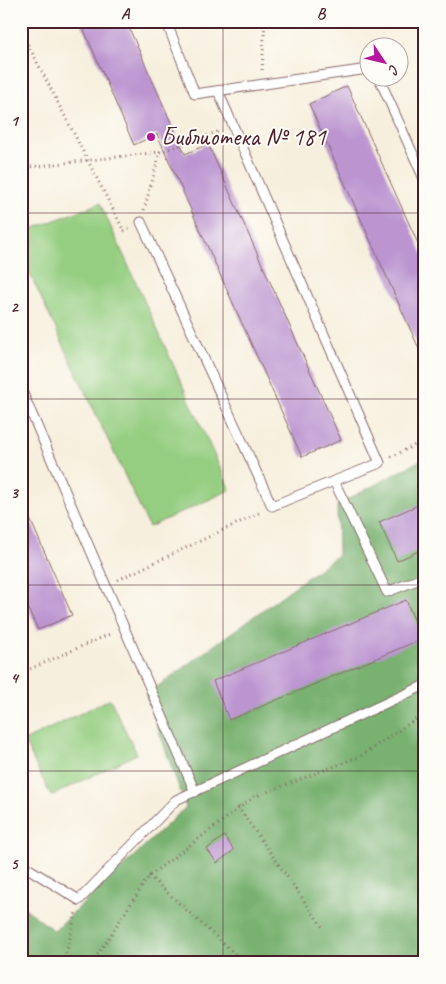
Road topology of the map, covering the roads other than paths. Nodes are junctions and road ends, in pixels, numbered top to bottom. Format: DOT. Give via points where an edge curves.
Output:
graph roads {
  1 [pos="166,21"];
  2 [pos="358,70"];
  3 [pos="383,88"];
  4 [pos="218,91"];
  5 [pos="425,181"];
  6 [pos="141,222"];
  7 [pos="21,389"];
  8 [pos="334,481"];
  9 [pos="425,577"];
  10 [pos="425,685"];
  11 [pos="195,792"];
  12 [pos="21,864"];
  1 -- 4 [label="lane" via="195,94"];
  2 -- 4 [label="lane"];
  3 -- 5 [label="lane"];
  4 -- 8 [label="lane" via="380,463"];
  6 -- 8 [label="lane" via="272,506"];
  7 -- 11 [label="lane"];
  8 -- 9 [label="lane" via="387,592"];
  10 -- 11 [label="lane"];
  11 -- 12 [label="lane" via="176,800 79,900"];
}
